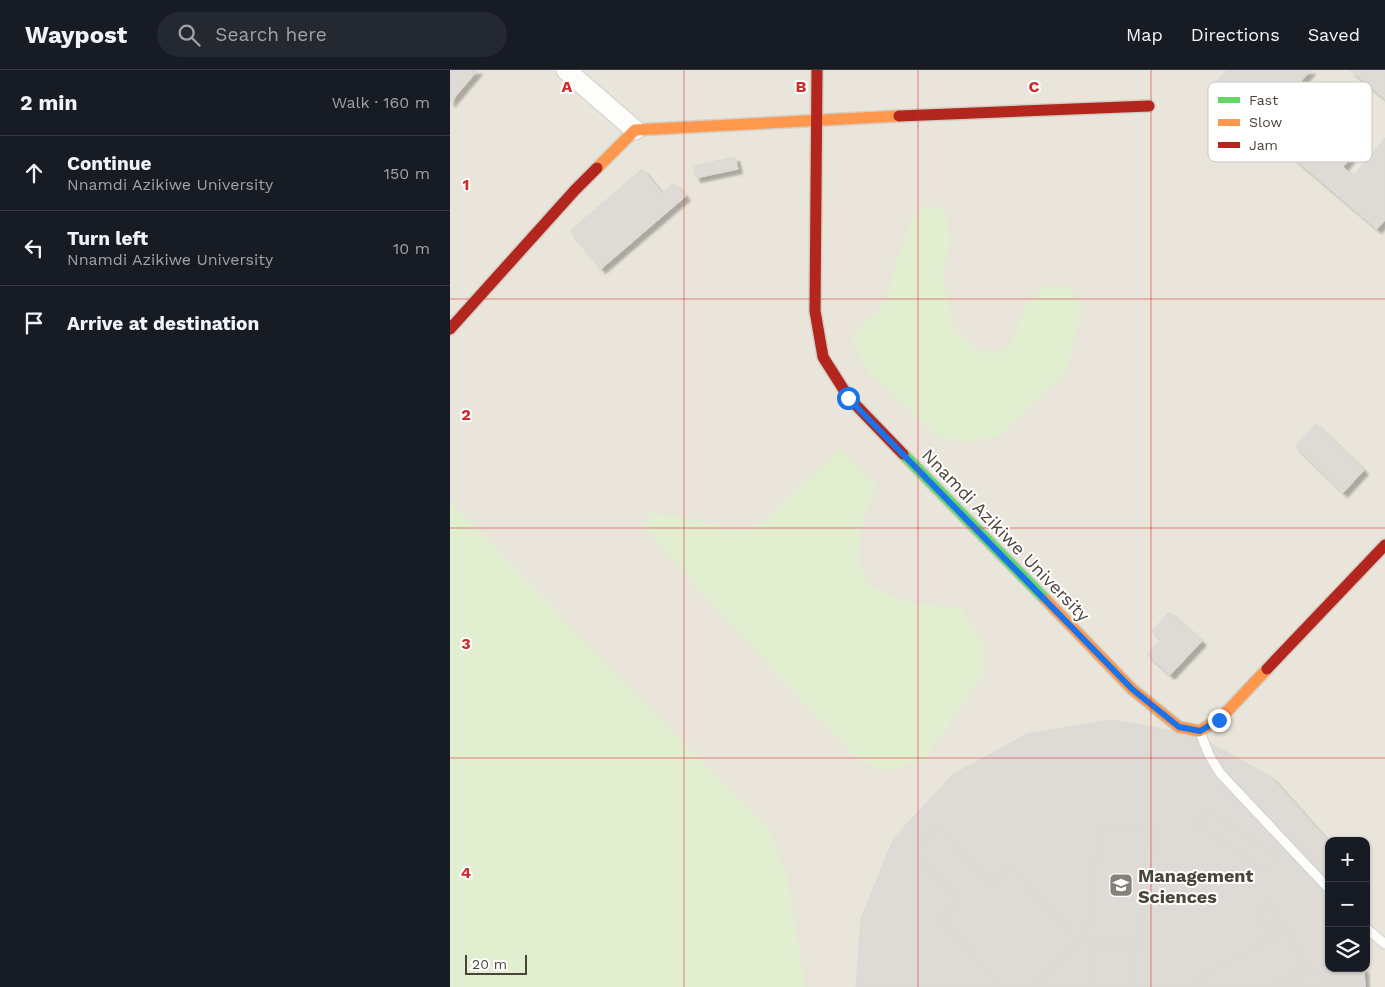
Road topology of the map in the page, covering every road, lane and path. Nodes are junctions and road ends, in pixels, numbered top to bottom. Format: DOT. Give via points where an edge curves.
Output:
graph roads {
  1 [pos="566,70"];
  2 [pos="817,70"];
  3 [pos="1149,106"];
  4 [pos="816,119"];
  5 [pos="635,130"];
  6 [pos="450,329"];
  7 [pos="1385,545"];
  8 [pos="1200,731"];
  9 [pos="1325,885"];
  10 [pos="1370,931"];
  11 [pos="1385,944"];
  1 -- 5 [label="street"];
  2 -- 4 [label="street, Nnamdi Azikiwe University"];
  3 -- 4 [label="street"];
  4 -- 5 [label="street"];
  4 -- 8 [label="street, Nnamdi Azikiwe University" via="815,311 823,357 848,398 1132,689 1179,727"];
  5 -- 6 [label="street" via="575,190"];
  7 -- 8 [label="street" via="1219,720"];
  8 -- 9 [label="lane" via="1220,773"];
  10 -- 11 [label="lane"];
}
